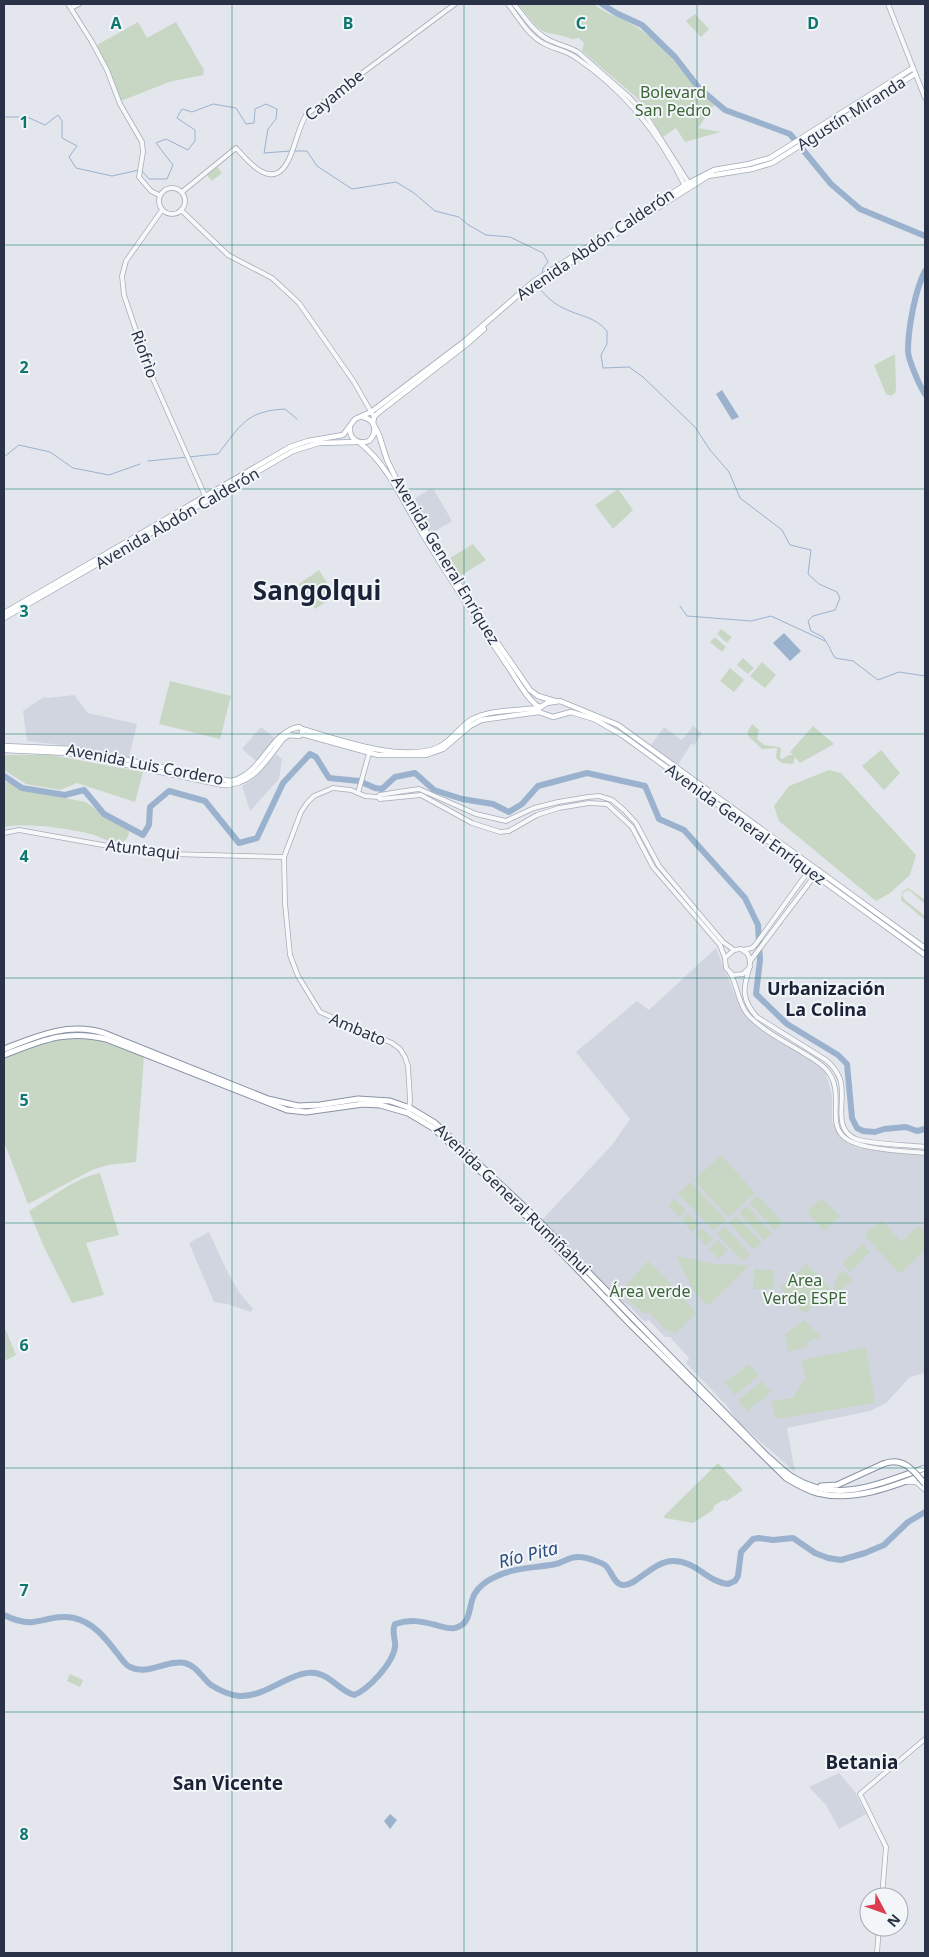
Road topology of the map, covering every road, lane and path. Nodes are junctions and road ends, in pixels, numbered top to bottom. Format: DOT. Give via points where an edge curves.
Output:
graph roads {
  1 [pos="79,4"];
  2 [pos="455,4"];
  3 [pos="508,4"];
  4 [pos="514,4"];
  5 [pos="888,4"];
  6 [pos="70,6"];
  7 [pos="913,68"];
  8 [pos="915,74"];
  9 [pos="925,98"];
  10 [pos="804,140"];
  11 [pos="786,151"];
  12 [pos="688,186"];
  13 [pos="182,192"];
  14 [pos="159,195"];
  15 [pos="162,210"];
  16 [pos="181,210"];
  17 [pos="533,284"];
  18 [pos="368,405"];
  19 [pos="371,412"];
  20 [pos="363,417"];
  21 [pos="374,417"];
  22 [pos="374,425"];
  23 [pos="350,427"];
  24 [pos="359,442"];
  25 [pos="206,498"];
  26 [pos="4,613"];
  27 [pos="4,618"];
  28 [pos="558,701"];
  29 [pos="539,709"];
  30 [pos="559,715"];
  31 [pos="295,731"];
  32 [pos="302,731"];
  33 [pos="4,746"];
  34 [pos="4,750"];
  35 [pos="370,751"];
  36 [pos="672,767"];
  37 [pos="358,794"];
  38 [pos="378,797"];
  39 [pos="476,814"];
  40 [pos="509,821"];
  41 [pos="472,823"];
  42 [pos="509,831"];
  43 [pos="4,833"];
  44 [pos="284,857"];
  45 [pos="813,866"];
  46 [pos="819,870"];
  47 [pos="809,871"];
  48 [pos="815,875"];
  49 [pos="925,948"];
  50 [pos="734,950"];
  51 [pos="744,950"];
  52 [pos="925,955"];
  53 [pos="725,958"];
  54 [pos="750,960"];
  55 [pos="750,967"];
  56 [pos="730,973"];
  57 [pos="4,1049"];
  58 [pos="4,1055"];
  59 [pos="409,1110"];
  60 [pos="925,1147"];
  61 [pos="925,1153"];
  62 [pos="925,1468"];
  63 [pos="925,1474"];
  64 [pos="906,1482"];
  65 [pos="925,1484"];
  66 [pos="811,1486"];
  67 [pos="925,1489"];
  68 [pos="925,1739"];
  69 [pos="883,1887"];
  70 [pos="879,1937"];
  71 [pos="877,1953"];
  1 -- 6 [label="street"];
  2 -- 13 [label="street, Cayambe" via="306,115 282,169 275,173 262,173 250,165 236,148"];
  3 -- 12 [label="street" via="535,37 575,56 634,107"];
  4 -- 12 [label="street" via="537,32 578,52 633,100 645,114"];
  5 -- 7 [label="street"];
  6 -- 14 [label="street" via="107,70 120,104 142,142 144,152 139,174 146,186"];
  7 -- 8 [label="street"];
  7 -- 10 [label="main road, Agustín Miranda"];
  8 -- 9 [label="street"];
  8 -- 10 [label="main road, Agustín Miranda"];
  10 -- 11 [label="main road, Agustín Miranda"];
  11 -- 12 [label="main road, Avenida Abdón Calderón" via="766,166 716,174"];
  12 -- 17 [label="main road, Avenida Abdón Calderón"];
  13 -- 14 [label="street" via="168,188"];
  13 -- 16 [label="street" via="185,199"];
  14 -- 15 [label="street" via="158,203"];
  15 -- 16 [label="street" via="174,214"];
  15 -- 25 [label="street, Riofrìo" via="126,261 122,276 124,296 150,372"];
  16 -- 18 [label="street" via="228,255 268,276 293,297"];
  17 -- 19 [label="main road, Avenida Abdón Calderón" via="465,341"];
  17 -- 21 [label="main road, Avenida Abdón Calderón" via="467,344"];
  18 -- 19 [label="street"];
  18 -- 20 [label="street"];
  19 -- 20 [label="main road, Avenida Abdón Calderón"];
  19 -- 21 [label="street"];
  20 -- 22 [label="main road"];
  20 -- 23 [label="main road" via="353,421"];
  21 -- 22 [label="main road"];
  22 -- 24 [label="main road" via="373,437"];
  22 -- 28 [label="main road, Avenida General Enríquez" via="406,498 491,634 530,690 538,696"];
  23 -- 24 [label="main road" via="350,434"];
  23 -- 25 [label="main road, Avenida Abdón Calderón" via="341,436 290,447"];
  24 -- 25 [label="main road, Avenida Abdón Calderón" via="329,441 302,447"];
  24 -- 29 [label="main road, Avenida General Enríquez" via="374,454 388,473 473,615"];
  25 -- 26 [label="main road, Avenida Abdón Calderón"];
  25 -- 27 [label="main road, Avenida Abdón Calderón"];
  28 -- 29 [label="main road"];
  28 -- 30 [label="main road" via="563,710"];
  28 -- 36 [label="main road, Avenida General Enríquez" via="618,725"];
  29 -- 30 [label="main road, Avenida General Enríquez" via="552,717"];
  29 -- 35 [label="main road" via="476,722 443,749 426,756 395,756"];
  30 -- 36 [label="main road, Avenida General Enríquez" via="571,712 594,720"];
  31 -- 32 [label="main road" via="299,727"];
  31 -- 32 [label="main road" via="298,736"];
  31 -- 33 [label="main road, Avenida Luis Cordero" via="286,732 248,775 230,781 73,749"];
  31 -- 34 [label="main road, Avenida Luis Cordero" via="283,739 250,778 234,785 69,753"];
  32 -- 35 [label="main road"];
  35 -- 37 [label="street"];
  36 -- 45 [label="main road, Avenida General Enríquez"];
  36 -- 47 [label="main road, Avenida General Enríquez"];
  37 -- 38 [label="street"];
  37 -- 44 [label="street" via="333,788 310,799 301,812"];
  38 -- 39 [label="street" via="418,789"];
  38 -- 41 [label="street" via="421,795"];
  39 -- 40 [label="street"];
  39 -- 41 [label="street" via="471,819"];
  40 -- 42 [label="street" via="512,827"];
  40 -- 50 [label="street" via="534,808 558,802 588,796 612,800 636,823 659,866 723,942"];
  41 -- 42 [label="street" via="500,832"];
  42 -- 53 [label="street" via="542,813 559,808 602,802 610,805 632,827 652,867 720,945"];
  43 -- 44 [label="street, Atuntaqui" via="19,830 169,854"];
  44 -- 59 [label="street, Ambato" via="290,955 295,970 313,1004 326,1016 400,1049 408,1066"];
  45 -- 46 [label="main road, Avenida General Enríquez"];
  45 -- 47 [label="street"];
  46 -- 48 [label="street"];
  46 -- 49 [label="main road, Avenida General Enríquez"];
  47 -- 48 [label="main road, Avenida General Enríquez"];
  47 -- 51 [label="street" via="756,944"];
  48 -- 52 [label="main road, Avenida General Enríquez"];
  48 -- 54 [label="street"];
  50 -- 51 [label="street"];
  50 -- 53 [label="street"];
  51 -- 54 [label="street"];
  53 -- 56 [label="street"];
  54 -- 55 [label="street"];
  55 -- 56 [label="street" via="740,975"];
  55 -- 60 [label="street" via="744,986 747,1001 757,1017 826,1060 838,1075 843,1095 841,1121 847,1133 861,1140"];
  56 -- 61 [label="street" via="748,1015 830,1074 837,1093 837,1125 844,1137 859,1145"];
  57 -- 59 [label="highway, Avenida General Rumiñahui" via="54,1031 82,1028 103,1033 268,1099 307,1106 369,1099 390,1101"];
  58 -- 59 [label="highway, Avenida General Rumiñahui" via="48,1038 84,1035 106,1040 286,1110 306,1112 372,1104"];
  59 -- 64 [label="highway, Avenida General Rumiñahui" via="434,1128 503,1192 630,1324 786,1478 817,1493 836,1496 864,1493"];
  59 -- 66 [label="highway, Avenida General Rumiñahui" via="436,1123 530,1212 767,1456 794,1478"];
  62 -- 66 [label="highway, Avenida General Rumiñahui" via="859,1490 837,1492"];
  63 -- 64 [label="highway, Avenida General Rumiñahui"];
  64 -- 67 [label="street" via="916,1482"];
  65 -- 66 [label="highway, bridge" via="905,1463 893,1460 837,1485"];
  68 -- 69 [label="street" via="860,1794 886,1847"];
  70 -- 71 [label="street"];
}
